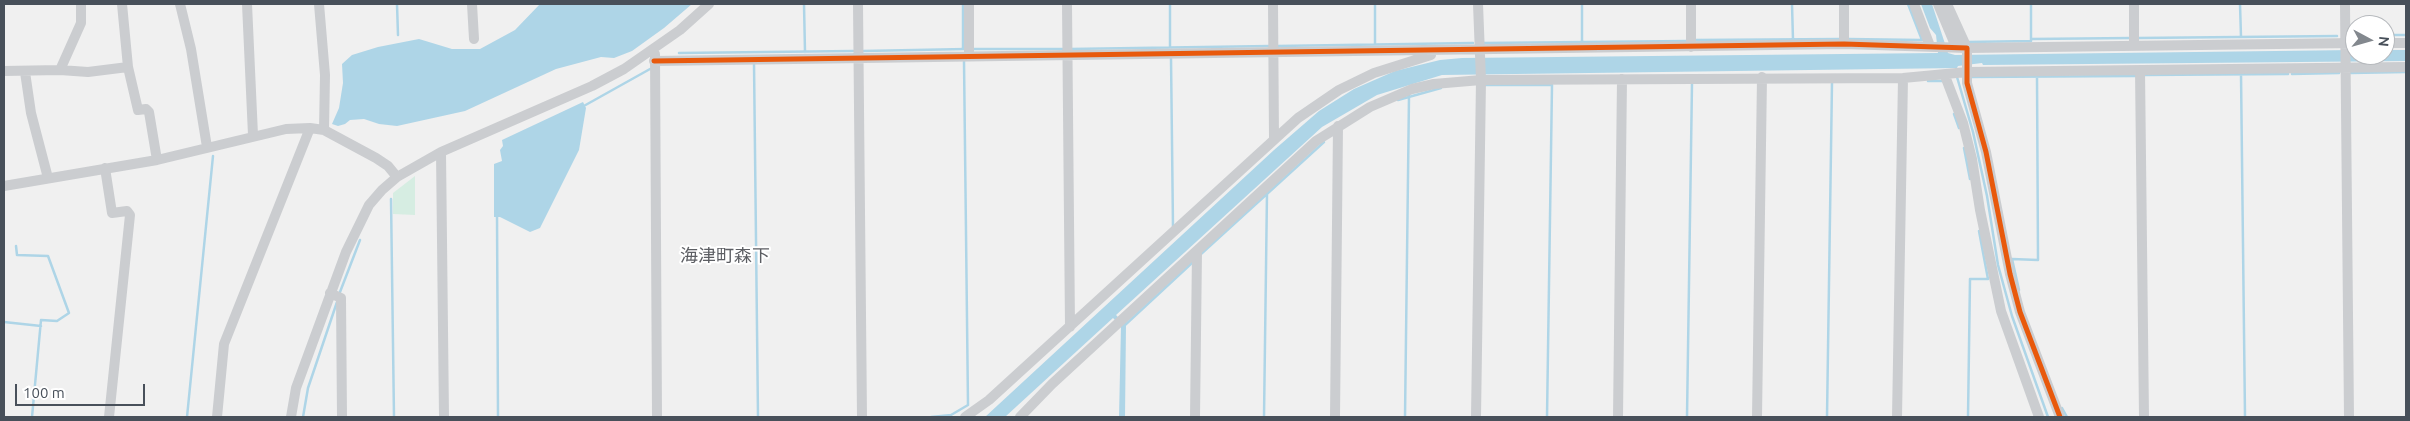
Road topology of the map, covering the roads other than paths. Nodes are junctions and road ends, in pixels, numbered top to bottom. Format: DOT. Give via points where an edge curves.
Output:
graph roads {
  1 [pos="81,4"];
  2 [pos="122,4"];
  3 [pos="180,4"];
  4 [pos="247,4"];
  5 [pos="319,4"];
  6 [pos="472,4"];
  7 [pos="709,4"];
  8 [pos="858,4"];
  9 [pos="969,4"];
  10 [pos="1067,4"];
  11 [pos="1273,4"];
  12 [pos="1478,4"];
  13 [pos="1691,4"];
  14 [pos="1844,4"];
  15 [pos="1914,4"];
  16 [pos="1938,4"];
  17 [pos="1947,4"];
  18 [pos="2134,4"];
  19 [pos="474,40"];
  20 [pos="1844,44"];
  21 [pos="2345,45"];
  22 [pos="1933,46"];
  23 [pos="2134,46"];
  24 [pos="1691,47"];
  25 [pos="655,48"];
  26 [pos="1961,49"];
  27 [pos="1444,51"];
  28 [pos="1479,51"];
  29 [pos="1273,52"];
  30 [pos="1067,55"];
  31 [pos="969,56"];
  32 [pos="859,58"];
  33 [pos="654,61"];
  34 [pos="128,67"];
  35 [pos="2346,67"];
  36 [pos="2406,67"];
  37 [pos="60,70"];
  38 [pos="2140,70"];
  39 [pos="4,71"];
  40 [pos="24,72"];
  41 [pos="1965,72"];
  42 [pos="1947,75"];
  43 [pos="1762,77"];
  44 [pos="1622,78"];
  45 [pos="1903,78"];
  46 [pos="1481,79"];
  47 [pos="1338,126"];
  48 [pos="310,128"];
  49 [pos="324,130"];
  50 [pos="252,136"];
  51 [pos="1274,139"];
  52 [pos="207,147"];
  53 [pos="441,152"];
  54 [pos="157,160"];
  55 [pos="105,168"];
  56 [pos="397,177"];
  57 [pos="48,178"];
  58 [pos="4,186"];
  59 [pos="1197,251"];
  60 [pos="1990,282"];
  61 [pos="330,293"];
  62 [pos="1070,327"];
  63 [pos="109,417"];
  64 [pos="217,417"];
  65 [pos="291,417"];
  66 [pos="342,417"];
  67 [pos="444,417"];
  68 [pos="657,417"];
  69 [pos="862,417"];
  70 [pos="965,417"];
  71 [pos="1020,417"];
  72 [pos="1195,417"];
  73 [pos="1335,417"];
  74 [pos="1476,417"];
  75 [pos="1618,417"];
  76 [pos="1757,417"];
  77 [pos="1897,417"];
  78 [pos="2038,417"];
  79 [pos="2060,417"];
  80 [pos="2144,417"];
  81 [pos="2349,417"];
  1 -- 37 [label="street" via="80,23"];
  2 -- 34 [label="street"];
  3 -- 52 [label="street"];
  4 -- 50 [label="street"];
  5 -- 49 [label="street" via="325,75"];
  6 -- 19 [label="street"];
  7 -- 25 [label="street"];
  8 -- 32 [label="street"];
  9 -- 31 [label="street"];
  10 -- 30 [label="street"];
  11 -- 29 [label="street"];
  12 -- 28 [label="street"];
  13 -- 24 [label="street"];
  14 -- 20 [label="street"];
  15 -- 22 [label="street"];
  16 -- 26 [label="street"];
  17 -- 26 [label="street"];
  18 -- 23 [label="street"];
  20 -- 22 [label="street"];
  20 -- 24 [label="street"];
  21 -- 23 [label="street"];
  22 -- 26 [label="street"];
  23 -- 26 [label="street"];
  24 -- 28 [label="street"];
  25 -- 33 [label="street"];
  25 -- 53 [label="street" via="592,86"];
  26 -- 41 [label="street"];
  27 -- 28 [label="street"];
  27 -- 29 [label="street"];
  27 -- 51 [label="street" via="1387,68 1339,90"];
  28 -- 46 [label="street"];
  29 -- 30 [label="street"];
  29 -- 51 [label="street"];
  30 -- 31 [label="street"];
  30 -- 62 [label="street"];
  31 -- 32 [label="street"];
  32 -- 33 [label="street"];
  32 -- 69 [label="street"];
  33 -- 68 [label="street"];
  34 -- 37 [label="street" via="88,72"];
  34 -- 54 [label="street" via="138,110 149,112"];
  35 -- 36 [label="street"];
  35 -- 38 [label="street"];
  35 -- 81 [label="street"];
  37 -- 40 [label="street"];
  38 -- 41 [label="street"];
  38 -- 80 [label="street"];
  39 -- 40 [label="street"];
  40 -- 57 [label="street"];
  41 -- 42 [label="street"];
  41 -- 79 [label="street" via="1986,152 2020,312"];
  42 -- 45 [label="street"];
  42 -- 78 [label="street" via="1972,158 2001,311"];
  43 -- 44 [label="street"];
  43 -- 45 [label="street"];
  43 -- 76 [label="street"];
  44 -- 46 [label="street"];
  44 -- 75 [label="street"];
  45 -- 77 [label="street"];
  46 -- 47 [label="street" via="1412,89 1370,107"];
  46 -- 74 [label="street"];
  47 -- 59 [label="street" via="1316,141"];
  47 -- 73 [label="street"];
  48 -- 49 [label="street"];
  48 -- 50 [label="street"];
  48 -- 64 [label="street" via="224,344"];
  49 -- 56 [label="street" via="376,158"];
  50 -- 52 [label="street"];
  51 -- 62 [label="street"];
  52 -- 54 [label="street"];
  53 -- 56 [label="street"];
  53 -- 67 [label="street"];
  54 -- 55 [label="street"];
  55 -- 57 [label="street"];
  55 -- 63 [label="street" via="112,213 127,211 130,215"];
  56 -- 61 [label="street" via="369,205"];
  57 -- 58 [label="street"];
  59 -- 71 [label="street"];
  59 -- 72 [label="street"];
  60 -- 78 [label="street" via="1997,313"];
  61 -- 65 [label="street" via="296,388"];
  61 -- 66 [label="street" via="341,298"];
  62 -- 70 [label="street" via="990,400"];
}
